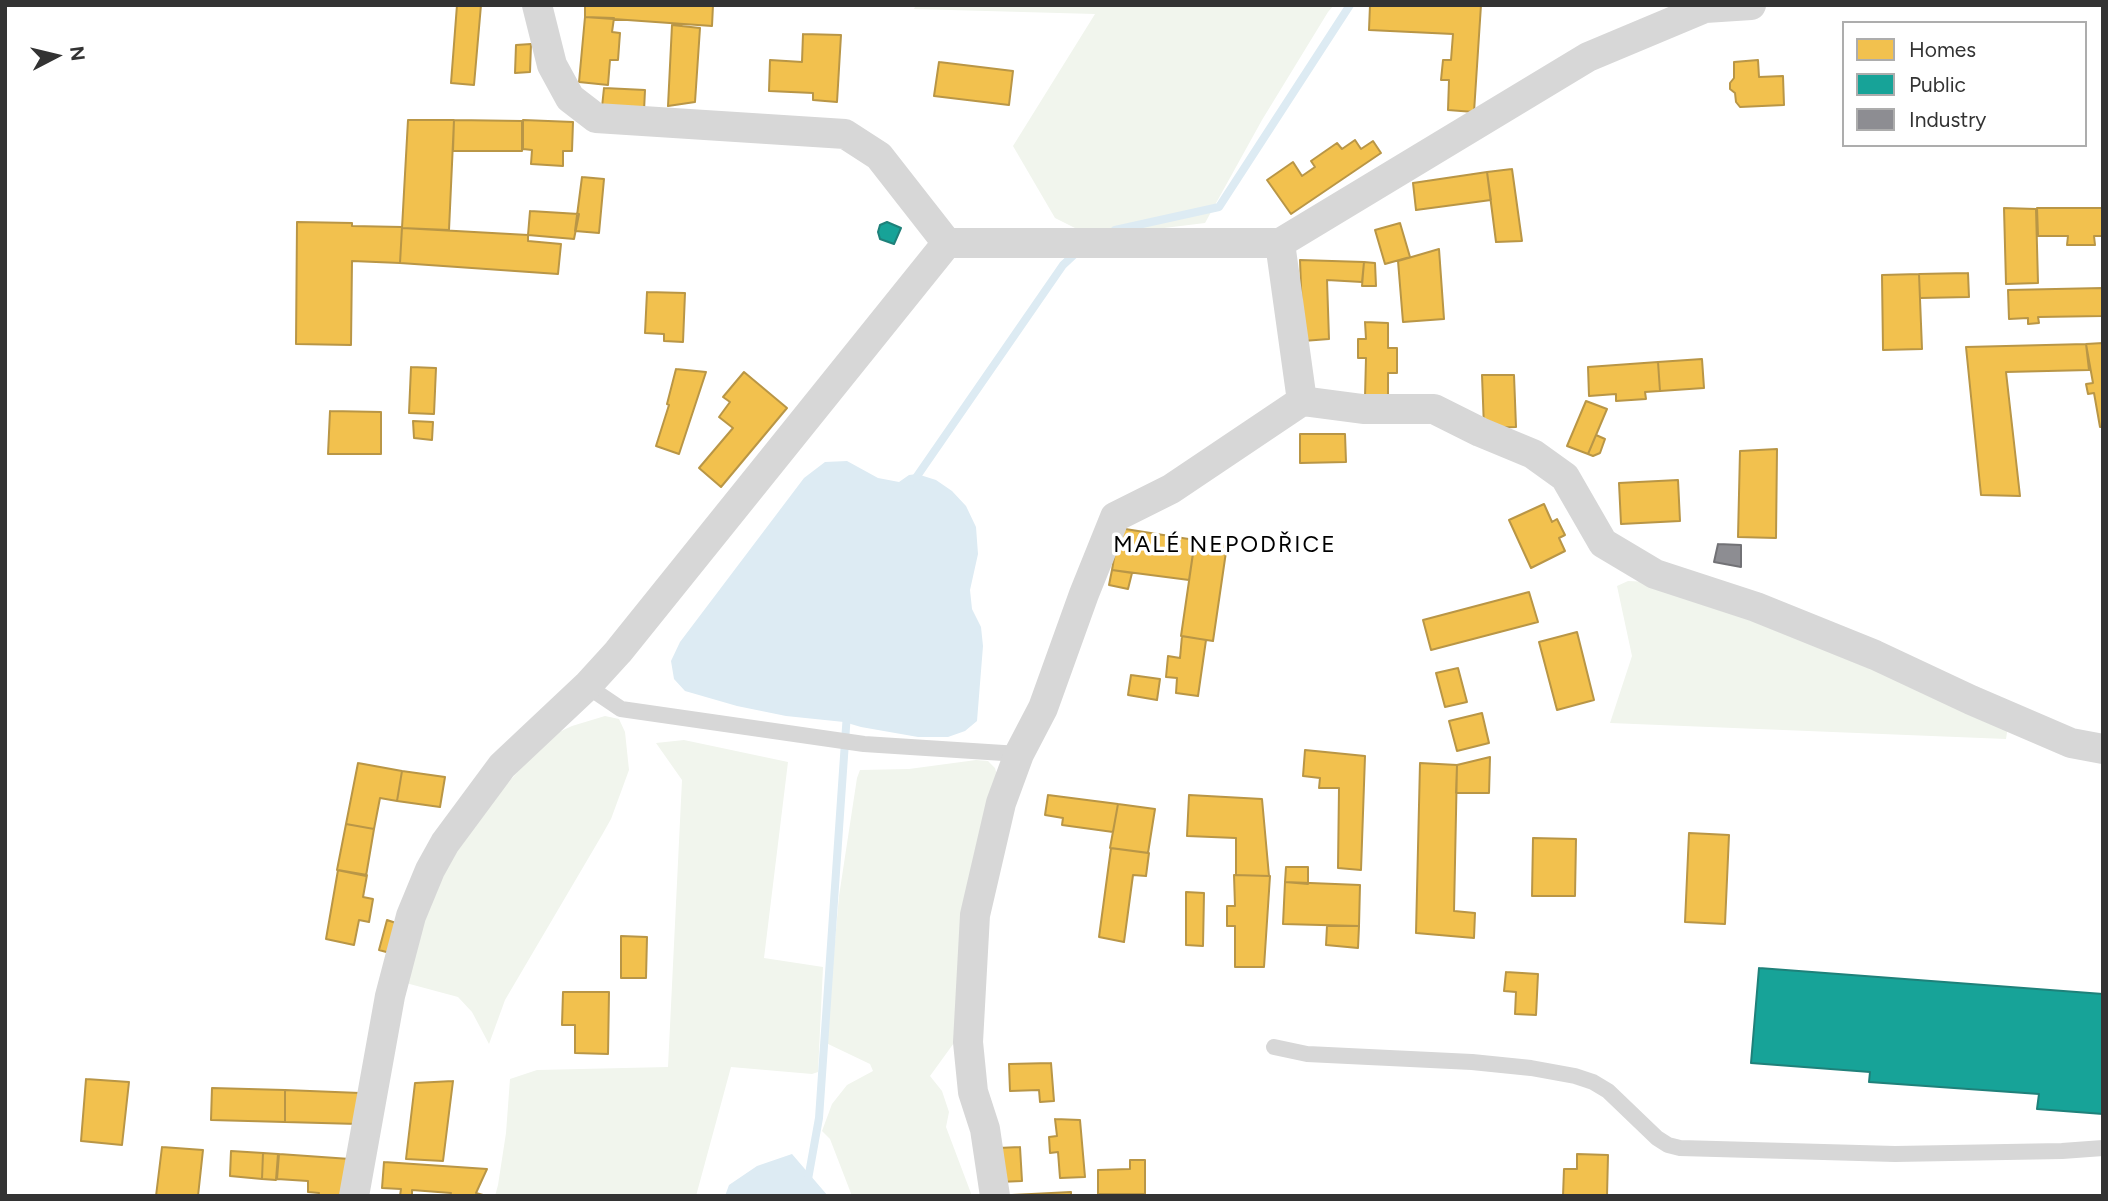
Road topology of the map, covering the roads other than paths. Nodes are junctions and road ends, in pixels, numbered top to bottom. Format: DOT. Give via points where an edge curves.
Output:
graph roads {
  1 [pos="537,5"];
  2 [pos="1751,5"];
  3 [pos="947,243"];
  4 [pos="1280,243"];
  5 [pos="1303,401"];
  6 [pos="587,686"];
  7 [pos="2103,749"];
  8 [pos="1019,754"];
  9 [pos="1274,1047"];
  10 [pos="2103,1148"];
  11 [pos="354,1196"];
  12 [pos="995,1196"];
  1 -- 3 [label="street" via="552,65 570,98 596,118 845,134 879,156"];
  2 -- 4 [label="street" via="1705,8 1588,57"];
  3 -- 4 [label="street"];
  3 -- 6 [label="street"];
  4 -- 5 [label="street"];
  5 -- 7 [label="street" via="1363,409 1434,409 1533,453 1555,469 1565,477 1603,543 1655,574 1756,607 1875,655 2071,743"];
  5 -- 8 [label="street" via="1171,489 1115,517 1043,708"];
  6 -- 8 [label="lane" via="621,709 864,744"];
  6 -- 11 [label="street" via="502,766 445,842 430,870 411,916 390,996"];
  8 -- 12 [label="street" via="1001,803 974,928 968,1042 973,1092 985,1129"];
  9 -- 10 [label="lane" via="1307,1054 1472,1062 1575,1076 1608,1091 1657,1138 1680,1148 1895,1154"];
}
